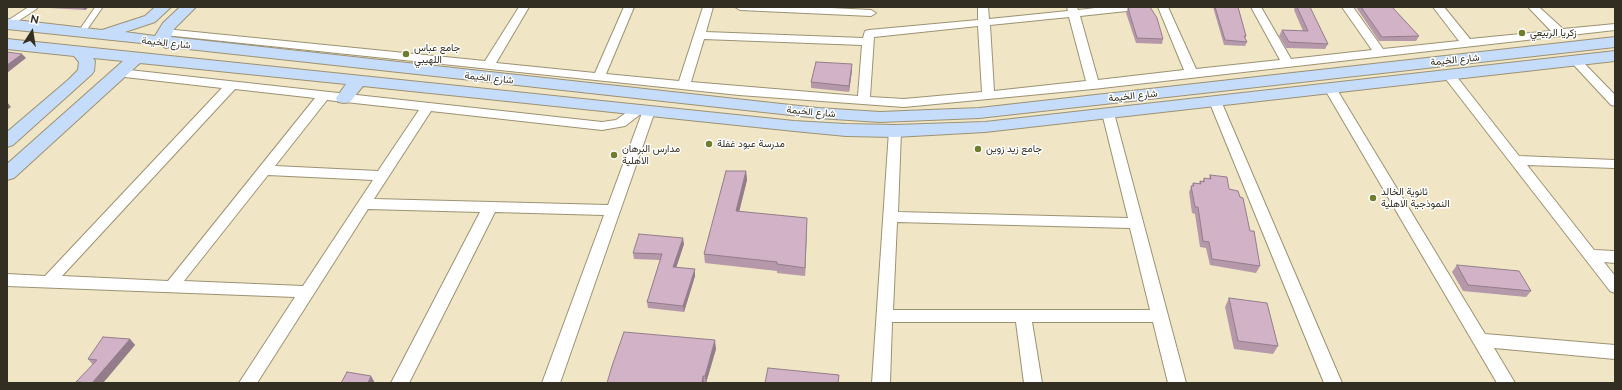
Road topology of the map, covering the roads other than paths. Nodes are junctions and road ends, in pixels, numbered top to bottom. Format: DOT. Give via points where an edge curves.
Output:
graph roads {
  1 [pos="34,7"];
  2 [pos="99,7"];
  3 [pos="164,7"];
  4 [pos="189,7"];
  5 [pos="524,7"];
  6 [pos="629,7"];
  7 [pos="708,7"];
  8 [pos="740,7"];
  9 [pos="983,7"];
  10 [pos="1136,7"];
  11 [pos="1163,7"];
  12 [pos="1256,7"];
  13 [pos="1347,7"];
  14 [pos="1438,7"];
  15 [pos="1533,7"];
  16 [pos="871,10"];
  17 [pos="1073,10"];
  18 [pos="145,21"];
  19 [pos="985,23"];
  20 [pos="8,24"];
  21 [pos="1615,27"];
  22 [pos="1560,33"];
  23 [pos="86,34"];
  24 [pos="166,34"];
  25 [pos="700,35"];
  26 [pos="869,38"];
  27 [pos="1615,42"];
  28 [pos="1467,43"];
  29 [pos="7,44"];
  30 [pos="78,51"];
  31 [pos="1380,53"];
  32 [pos="1493,56"];
  33 [pos="1571,56"];
  34 [pos="1615,56"];
  35 [pos="138,57"];
  36 [pos="1287,64"];
  37 [pos="489,65"];
  38 [pos="1473,72"];
  39 [pos="120,73"];
  40 [pos="1192,74"];
  41 [pos="1449,75"];
  42 [pos="599,77"];
  43 [pos="508,80"];
  44 [pos="358,81"];
  45 [pos="1093,84"];
  46 [pos="684,85"];
  47 [pos="232,86"];
  48 [pos="1330,88"];
  49 [pos="617,91"];
  50 [pos="324,95"];
  51 [pos="59,96"];
  52 [pos="502,96"];
  53 [pos="988,96"];
  54 [pos="93,97"];
  55 [pos="344,98"];
  56 [pos="736,98"];
  57 [pos="864,100"];
  58 [pos="1215,101"];
  59 [pos="1615,102"];
  60 [pos="596,105"];
  61 [pos="427,107"];
  62 [pos="644,110"];
  63 [pos="1108,113"];
  64 [pos="895,132"];
  65 [pos="7,141"];
  66 [pos="1515,160"];
  67 [pos="1615,164"];
  68 [pos="265,170"];
  69 [pos="7,174"];
  70 [pos="382,176"];
  71 [pos="364,204"];
  72 [pos="490,207"];
  73 [pos="614,210"];
  74 [pos="891,217"];
  75 [pos="1136,223"];
  76 [pos="1590,255"];
  77 [pos="1615,257"];
  78 [pos="7,280"];
  79 [pos="49,281"];
  80 [pos="172,286"];
  81 [pos="1615,287"];
  82 [pos="307,292"];
  83 [pos="886,316"];
  84 [pos="1023,316"];
  85 [pos="1161,316"];
  86 [pos="1481,340"];
  87 [pos="1615,352"];
  88 [pos="248,383"];
  89 [pos="400,383"];
  90 [pos="551,383"];
  91 [pos="881,383"];
  92 [pos="1033,383"];
  93 [pos="1177,383"];
  94 [pos="1333,383"];
  95 [pos="1506,383"];
  1 -- 20 [label="lane"];
  2 -- 23 [label="lane"];
  3 -- 18 [label="street"];
  4 -- 24 [label="street"];
  5 -- 37 [label="street"];
  6 -- 42 [label="street"];
  7 -- 25 [label="street"];
  8 -- 16 [label="street"];
  9 -- 19 [label="street"];
  10 -- 17 [label="street"];
  11 -- 40 [label="street"];
  12 -- 36 [label="street"];
  13 -- 31 [label="street"];
  14 -- 28 [label="street"];
  15 -- 22 [label="street"];
  16 -- 26 [label="street"];
  17 -- 19 [label="street"];
  17 -- 45 [label="street"];
  18 -- 23 [label="street" via="124,28"];
  18 -- 24 [label="street" via="144,24 148,28 157,28"];
  19 -- 26 [label="street"];
  19 -- 53 [label="street"];
  20 -- 23 [label="street, شارع الخيمة"];
  21 -- 22 [label="street"];
  22 -- 28 [label="street"];
  23 -- 24 [label="street, شارع الخيمة"];
  24 -- 37 [label="street"];
  24 -- 43 [label="street, شارع الخيمة"];
  25 -- 26 [label="street"];
  25 -- 46 [label="street"];
  26 -- 57 [label="street"];
  27 -- 33 [label="street, شارع الخيمة"];
  28 -- 31 [label="street"];
  29 -- 30 [label="street, شارع الخيمة"];
  30 -- 35 [label="street, شارع الخيمة"];
  30 -- 51 [label="street" via="87,62 86,70"];
  31 -- 36 [label="street"];
  32 -- 33 [label="street, شارع الخيمة"];
  32 -- 38 [label="street" via="1504,58 1507,64"];
  32 -- 56 [label="street, شارع الخيمة" via="972,114 880,117 818,113"];
  33 -- 34 [label="street, شارع الخيمة"];
  33 -- 38 [label="street, شارع الخيمة"];
  33 -- 59 [label="street"];
  35 -- 39 [label="street"];
  35 -- 44 [label="street, شارع الخيمة"];
  36 -- 40 [label="street"];
  37 -- 42 [label="street"];
  38 -- 41 [label="street, شارع الخيمة"];
  39 -- 47 [label="street"];
  39 -- 54 [label="street"];
  40 -- 45 [label="street"];
  41 -- 48 [label="street, شارع الخيمة"];
  41 -- 66 [label="street"];
  42 -- 46 [label="street"];
  43 -- 49 [label="street, شارع الخيمة"];
  43 -- 52 [label="street" via="515,85 516,90"];
  44 -- 52 [label="street, شارع الخيمة"];
  44 -- 55 [label="street"];
  45 -- 53 [label="street"];
  46 -- 56 [label="street"];
  47 -- 50 [label="street"];
  47 -- 79 [label="street"];
  48 -- 58 [label="street, شارع الخيمة"];
  48 -- 86 [label="street"];
  49 -- 56 [label="street, شارع الخيمة"];
  49 -- 60 [label="street" via="595,97 592,102"];
  50 -- 55 [label="street"];
  50 -- 68 [label="street"];
  51 -- 54 [label="street"];
  51 -- 65 [label="street"];
  52 -- 60 [label="street, شارع الخيمة"];
  53 -- 57 [label="street" via="904,103"];
  54 -- 69 [label="street"];
  55 -- 61 [label="street"];
  56 -- 57 [label="street"];
  58 -- 63 [label="street, شارع الخيمة"];
  58 -- 94 [label="street"];
  60 -- 62 [label="street, شارع الخيمة"];
  61 -- 62 [label="street" via="608,126 620,123"];
  61 -- 70 [label="street"];
  62 -- 64 [label="street, شارع الخيمة" via="809,127"];
  62 -- 73 [label="street"];
  63 -- 64 [label="street, شارع الخيمة" via="985,127"];
  63 -- 75 [label="street"];
  64 -- 74 [label="street"];
  66 -- 67 [label="street"];
  66 -- 76 [label="street"];
  68 -- 70 [label="street"];
  68 -- 80 [label="street"];
  70 -- 71 [label="street"];
  71 -- 72 [label="street"];
  71 -- 82 [label="street"];
  72 -- 73 [label="street"];
  72 -- 89 [label="street"];
  73 -- 90 [label="street"];
  74 -- 75 [label="street"];
  74 -- 83 [label="street"];
  75 -- 85 [label="street"];
  76 -- 77 [label="street"];
  76 -- 81 [label="street"];
  78 -- 79 [label="street"];
  79 -- 80 [label="street"];
  80 -- 82 [label="street"];
  82 -- 88 [label="street"];
  83 -- 84 [label="street"];
  83 -- 91 [label="street"];
  84 -- 85 [label="street"];
  84 -- 92 [label="street"];
  85 -- 93 [label="street"];
  86 -- 87 [label="street"];
  86 -- 95 [label="street"];
}
